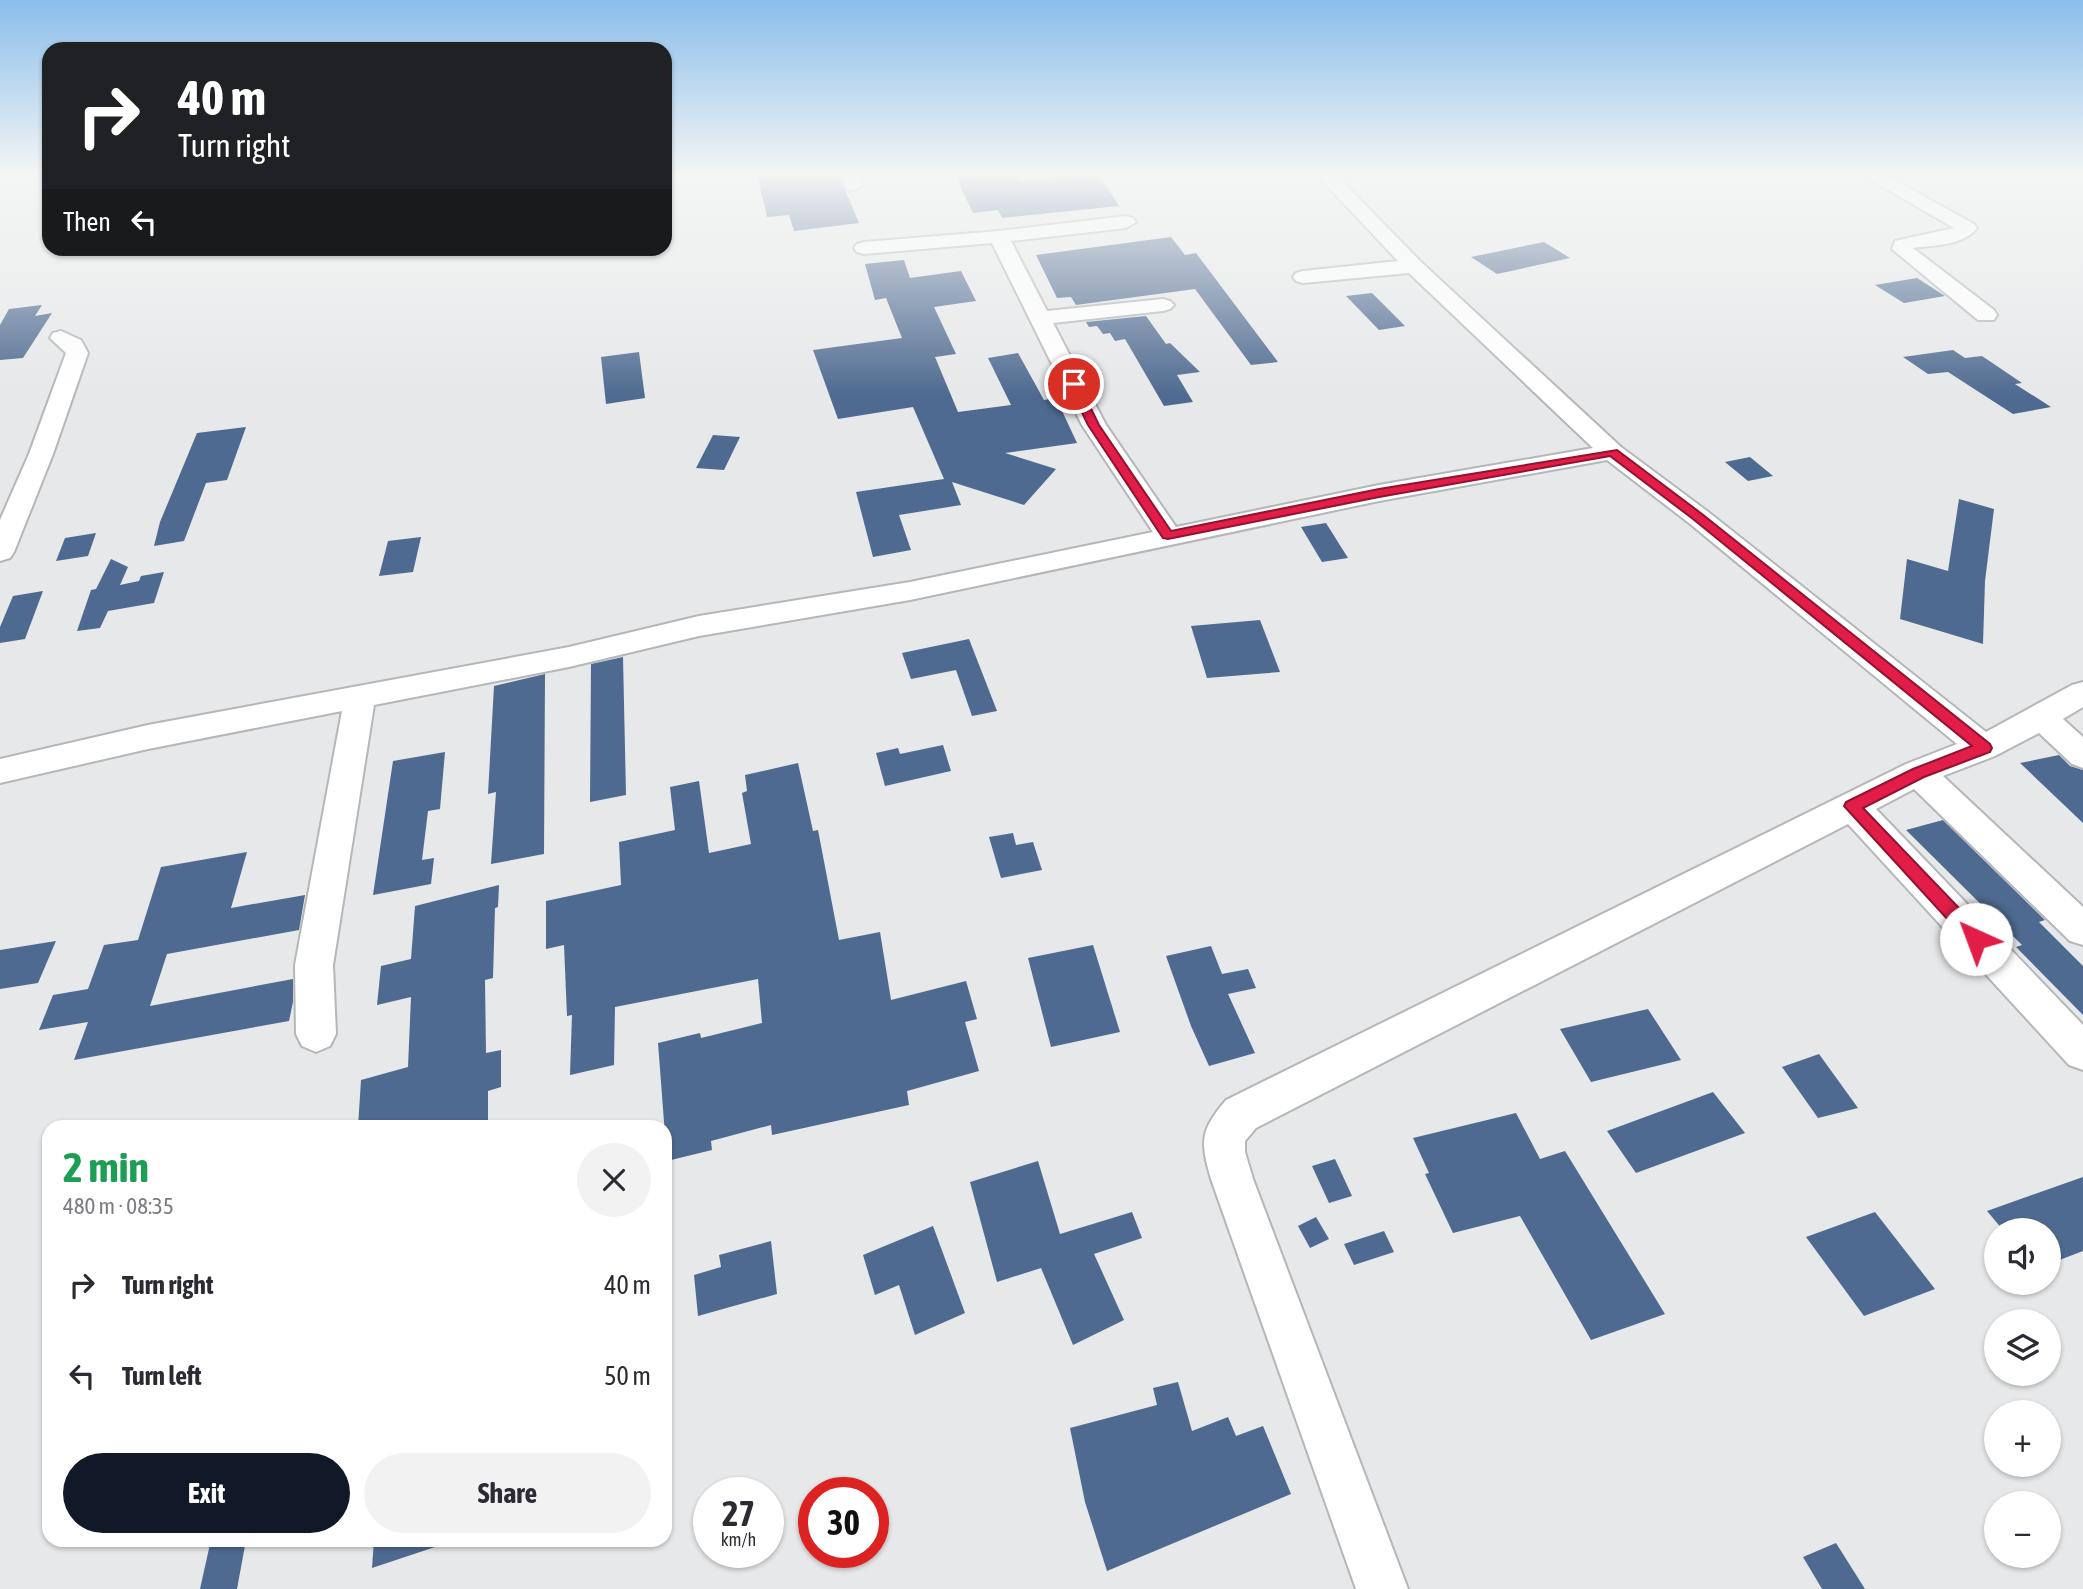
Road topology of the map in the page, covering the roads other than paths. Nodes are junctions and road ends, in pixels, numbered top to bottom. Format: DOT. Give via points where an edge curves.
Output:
graph roads {
  1 [pos="874,247"];
  2 [pos="1004,247"];
  3 [pos="1396,247"];
  4 [pos="1902,247"];
  5 [pos="864,248"];
  6 [pos="1414,266"];
  7 [pos="1303,277"];
  8 [pos="1163,305"];
  9 [pos="1986,315"];
  10 [pos="1040,318"];
  11 [pos="61,338"];
  12 [pos="1612,452"];
  13 [pos="1168,535"];
  14 [pos="0,552"];
  15 [pos="2083,693"];
  16 [pos="360,696"];
  17 [pos="2042,717"];
  18 [pos="1984,748"];
  19 [pos="2083,756"];
  20 [pos="0,771"];
  21 [pos="1918,773"];
  22 [pos="1852,806"];
  23 [pos="2083,930"];
  24 [pos="316,1034"];
  25 [pos="2083,1052"];
  26 [pos="1382,1589"];
  1 -- 5 [label="street"];
  2 -- 10 [label="street"];
  3 -- 6 [label="street"];
  4 -- 9 [label="street"];
  6 -- 7 [label="street"];
  6 -- 12 [label="street"];
  8 -- 10 [label="street"];
  10 -- 13 [label="street" via="1094,425"];
  11 -- 14 [label="street" via="77,353"];
  12 -- 13 [label="street"];
  12 -- 18 [label="street"];
  13 -- 16 [label="street" via="910,591 699,626 569,657"];
  15 -- 17 [label="street"];
  16 -- 20 [label="street"];
  16 -- 24 [label="street" via="314,965"];
  17 -- 18 [label="street"];
  17 -- 19 [label="street"];
  18 -- 21 [label="street"];
  21 -- 22 [label="street"];
  21 -- 23 [label="street"];
  22 -- 25 [label="street"];
  22 -- 26 [label="street" via="1241,1114 1224,1134 1232,1179"];
}
